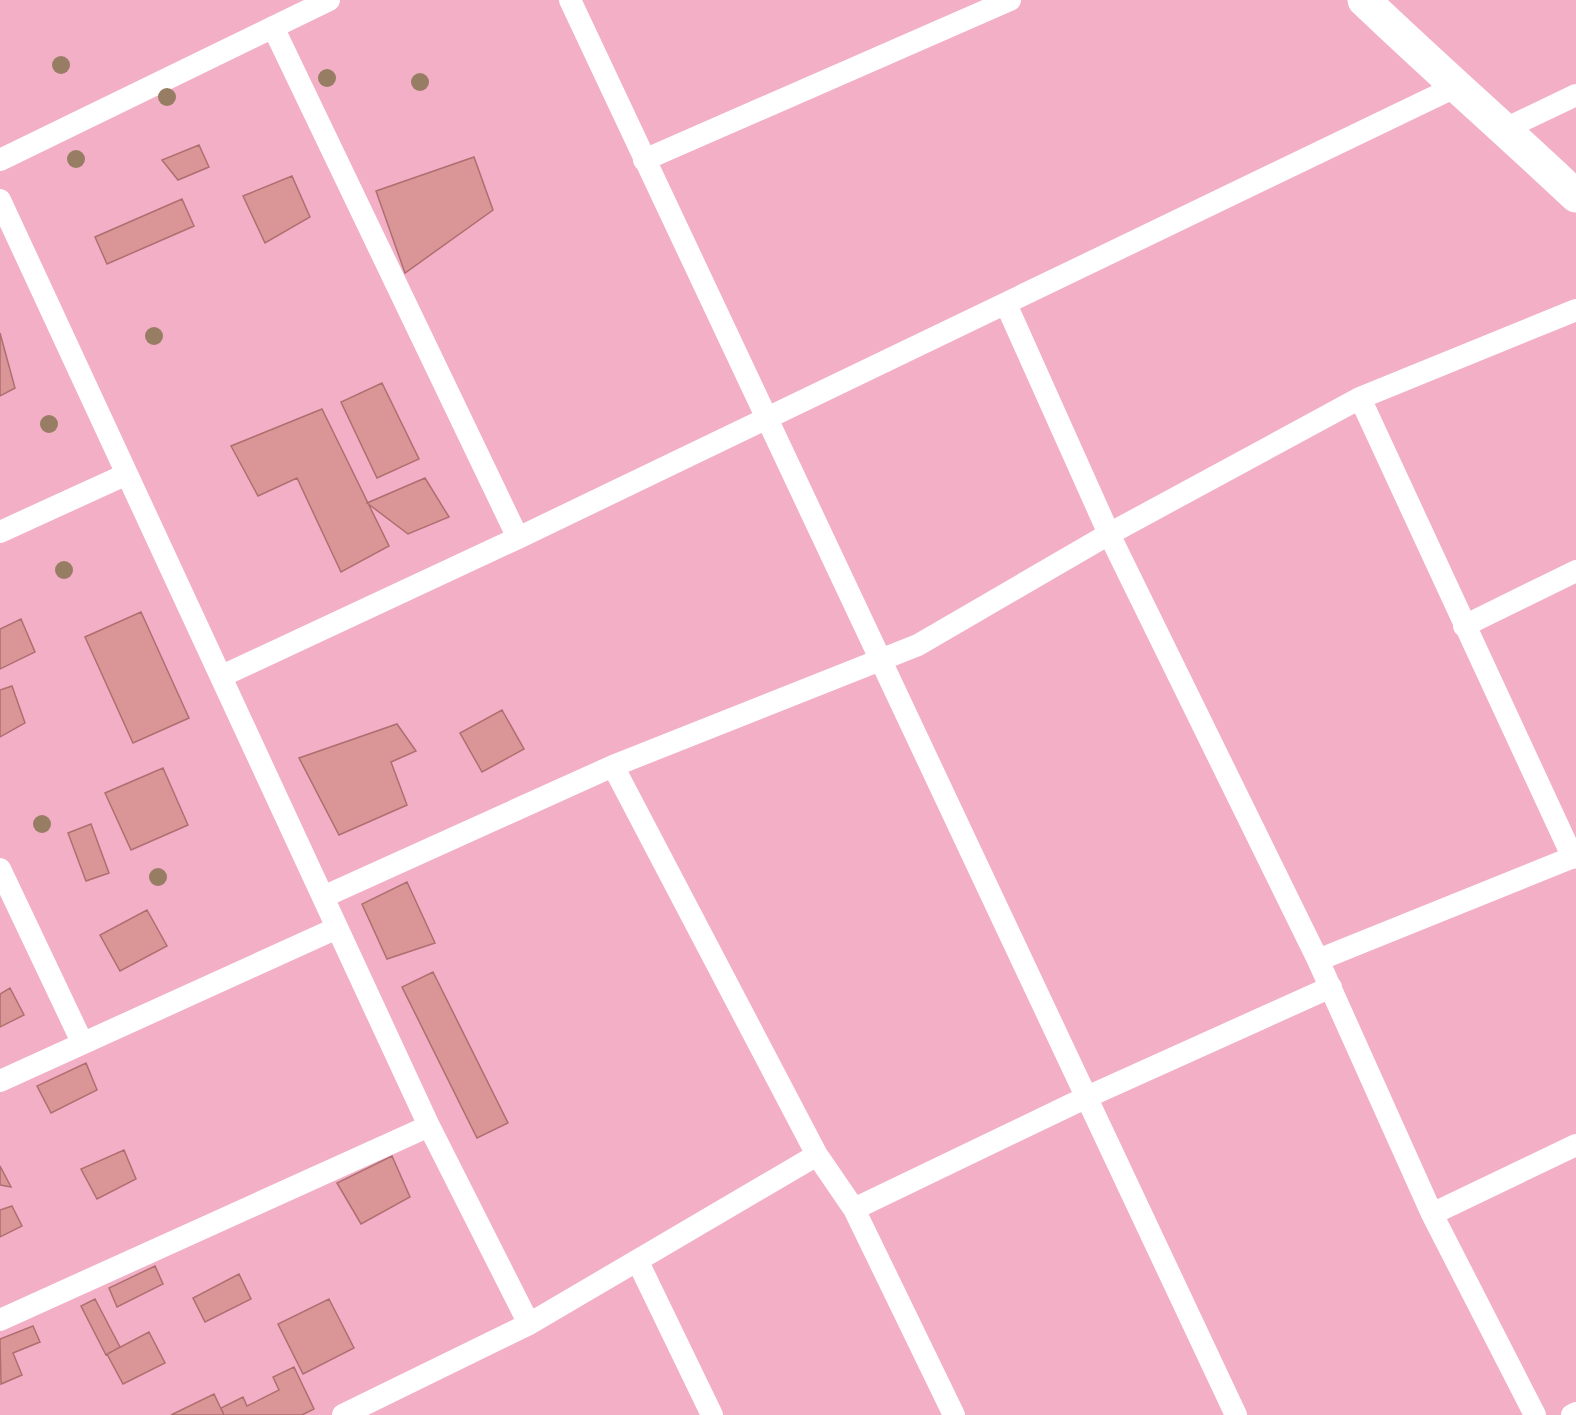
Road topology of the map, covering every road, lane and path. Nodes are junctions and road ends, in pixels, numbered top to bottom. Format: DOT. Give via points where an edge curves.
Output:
graph roads {
  1 [pos="329,0"];
  2 [pos="570,0"];
  3 [pos="1010,0"];
  4 [pos="1364,0"];
  5 [pos="273,27"];
  6 [pos="1455,87"];
  7 [pos="1576,95"];
  8 [pos="1505,129"];
  9 [pos="0,160"];
  10 [pos="644,160"];
  11 [pos="1576,196"];
  12 [pos="0,200"];
  13 [pos="1006,304"];
  14 [pos="1576,310"];
  15 [pos="1360,398"];
  16 [pos="765,418"];
  17 [pos="127,474"];
  18 [pos="0,532"];
  19 [pos="1109,534"];
  20 [pos="518,538"];
  21 [pos="1576,571"];
  22 [pos="1464,626"];
  23 [pos="880,662"];
  24 [pos="222,676"];
  25 [pos="612,766"];
  26 [pos="1575,857"];
  27 [pos="0,869"];
  28 [pos="323,897"];
  29 [pos="338,928"];
  30 [pos="1318,960"];
  31 [pos="1331,987"];
  32 [pos="82,1042"];
  33 [pos="0,1081"];
  34 [pos="1087,1097"];
  35 [pos="429,1126"];
  36 [pos="1576,1145"];
  37 [pos="817,1155"];
  38 [pos="854,1209"];
  39 [pos="1432,1215"];
  40 [pos="638,1262"];
  41 [pos="0,1320"];
  42 [pos="529,1324"];
  43 [pos="343,1415"];
  44 [pos="712,1415"];
  45 [pos="954,1415"];
  46 [pos="1236,1415"];
  47 [pos="1535,1415"];
  1 -- 5 [label="street"];
  2 -- 10 [label="street"];
  3 -- 10 [label="street"];
  4 -- 6 [label="main road"];
  5 -- 9 [label="street"];
  5 -- 20 [label="street"];
  6 -- 8 [label="main road"];
  6 -- 13 [label="street"];
  7 -- 8 [label="street"];
  8 -- 11 [label="main road"];
  10 -- 16 [label="street"];
  12 -- 17 [label="street"];
  13 -- 16 [label="street"];
  13 -- 19 [label="street"];
  14 -- 15 [label="street"];
  15 -- 19 [label="street"];
  15 -- 22 [label="street"];
  16 -- 20 [label="street"];
  16 -- 23 [label="street"];
  17 -- 18 [label="street"];
  17 -- 24 [label="street"];
  19 -- 23 [label="street" via="918,645"];
  19 -- 30 [label="street"];
  20 -- 24 [label="street"];
  21 -- 22 [label="street"];
  22 -- 26 [label="street"];
  23 -- 25 [label="street"];
  23 -- 34 [label="street"];
  24 -- 28 [label="street"];
  25 -- 28 [label="street"];
  25 -- 37 [label="street"];
  26 -- 30 [label="street"];
  27 -- 32 [label="street"];
  28 -- 29 [label="street"];
  29 -- 32 [label="street"];
  29 -- 35 [label="street"];
  30 -- 31 [label="street"];
  31 -- 34 [label="street"];
  31 -- 39 [label="street"];
  32 -- 33 [label="street"];
  34 -- 38 [label="street"];
  34 -- 46 [label="street"];
  35 -- 41 [label="street"];
  35 -- 42 [label="street"];
  36 -- 39 [label="street"];
  37 -- 38 [label="street"];
  37 -- 40 [label="street"];
  38 -- 45 [label="street"];
  39 -- 47 [label="street"];
  40 -- 42 [label="street"];
  40 -- 44 [label="street"];
  42 -- 43 [label="street"];
}
